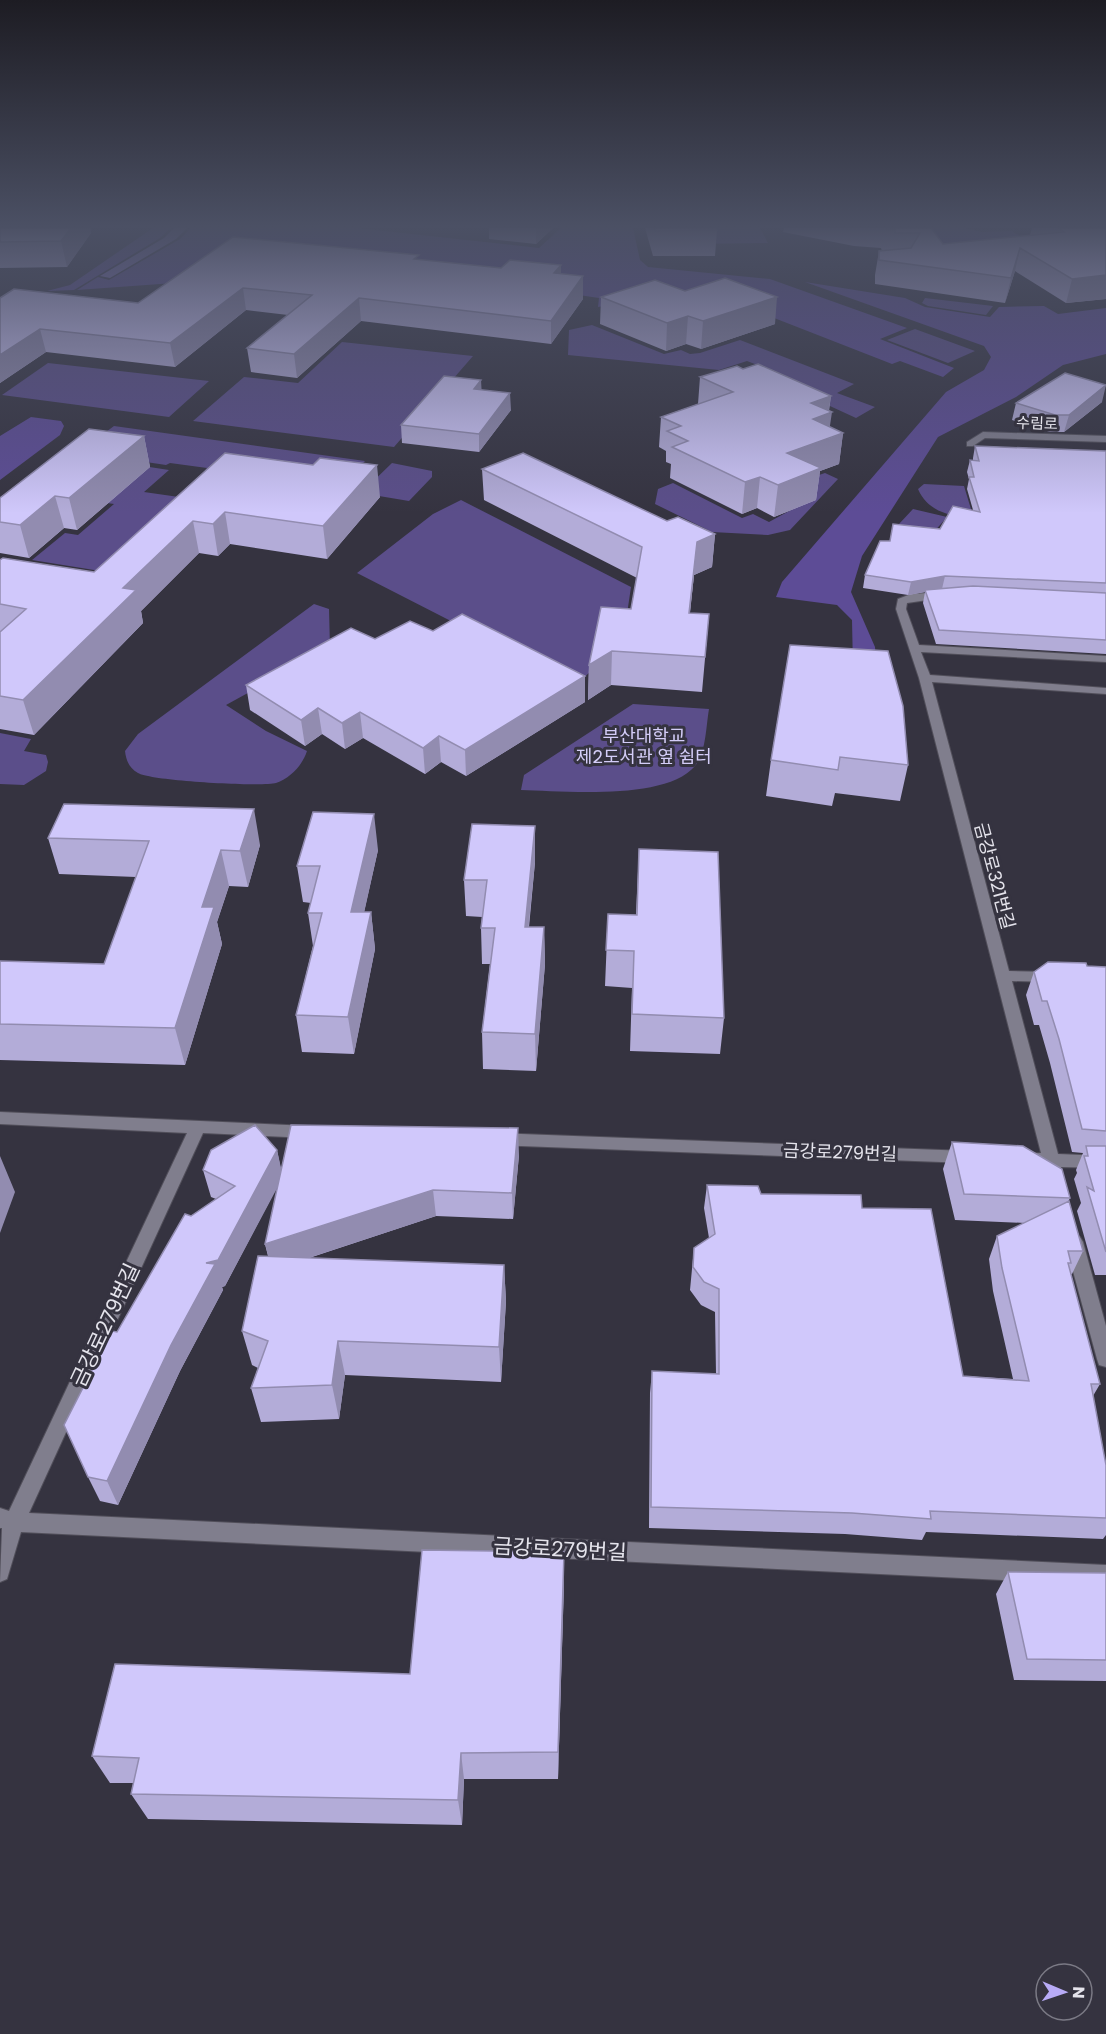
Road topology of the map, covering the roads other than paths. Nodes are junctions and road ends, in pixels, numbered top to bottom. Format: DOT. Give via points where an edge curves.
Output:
graph roads {
  1 [pos="1106,439"];
  2 [pos="970,444"];
  3 [pos="962,595"];
  4 [pos="915,648"];
  5 [pos="1106,659"];
  6 [pos="925,678"];
  7 [pos="1106,691"];
  8 [pos="1002,976"];
  9 [pos="1071,978"];
  10 [pos="0,1118"];
  11 [pos="197,1128"];
  12 [pos="327,1133"];
  13 [pos="482,1138"];
  14 [pos="980,1157"];
  15 [pos="1016,1159"];
  16 [pos="1051,1160"];
  17 [pos="1106,1162"];
  18 [pos="1058,1182"];
  19 [pos="1070,1226"];
  20 [pos="1106,1359"];
  21 [pos="7,1520"];
  22 [pos="0,1572"];
  23 [pos="1106,1575"];
  1 -- 2 [label="street, 수림로" via="983,435"];
  3 -- 4 [label="street, 금강로321번길" via="911,597 902,601 901,609"];
  4 -- 5 [label="street"];
  4 -- 6 [label="street, 금강로321번길"];
  6 -- 7 [label="street"];
  6 -- 8 [label="street, 금강로321번길"];
  8 -- 9 [label="street"];
  8 -- 16 [label="street, 금강로321번길"];
  10 -- 11 [label="street"];
  11 -- 12 [label="street"];
  11 -- 21 [label="street, 금강로279번길"];
  13 -- 14 [label="street, 금강로279번길"];
  15 -- 16 [label="street"];
  16 -- 17 [label="street"];
  16 -- 18 [label="street, 금강로321번길"];
  19 -- 20 [label="street"];
  21 -- 22 [label="street"];
  21 -- 23 [label="street, 금강로279번길"];
}
